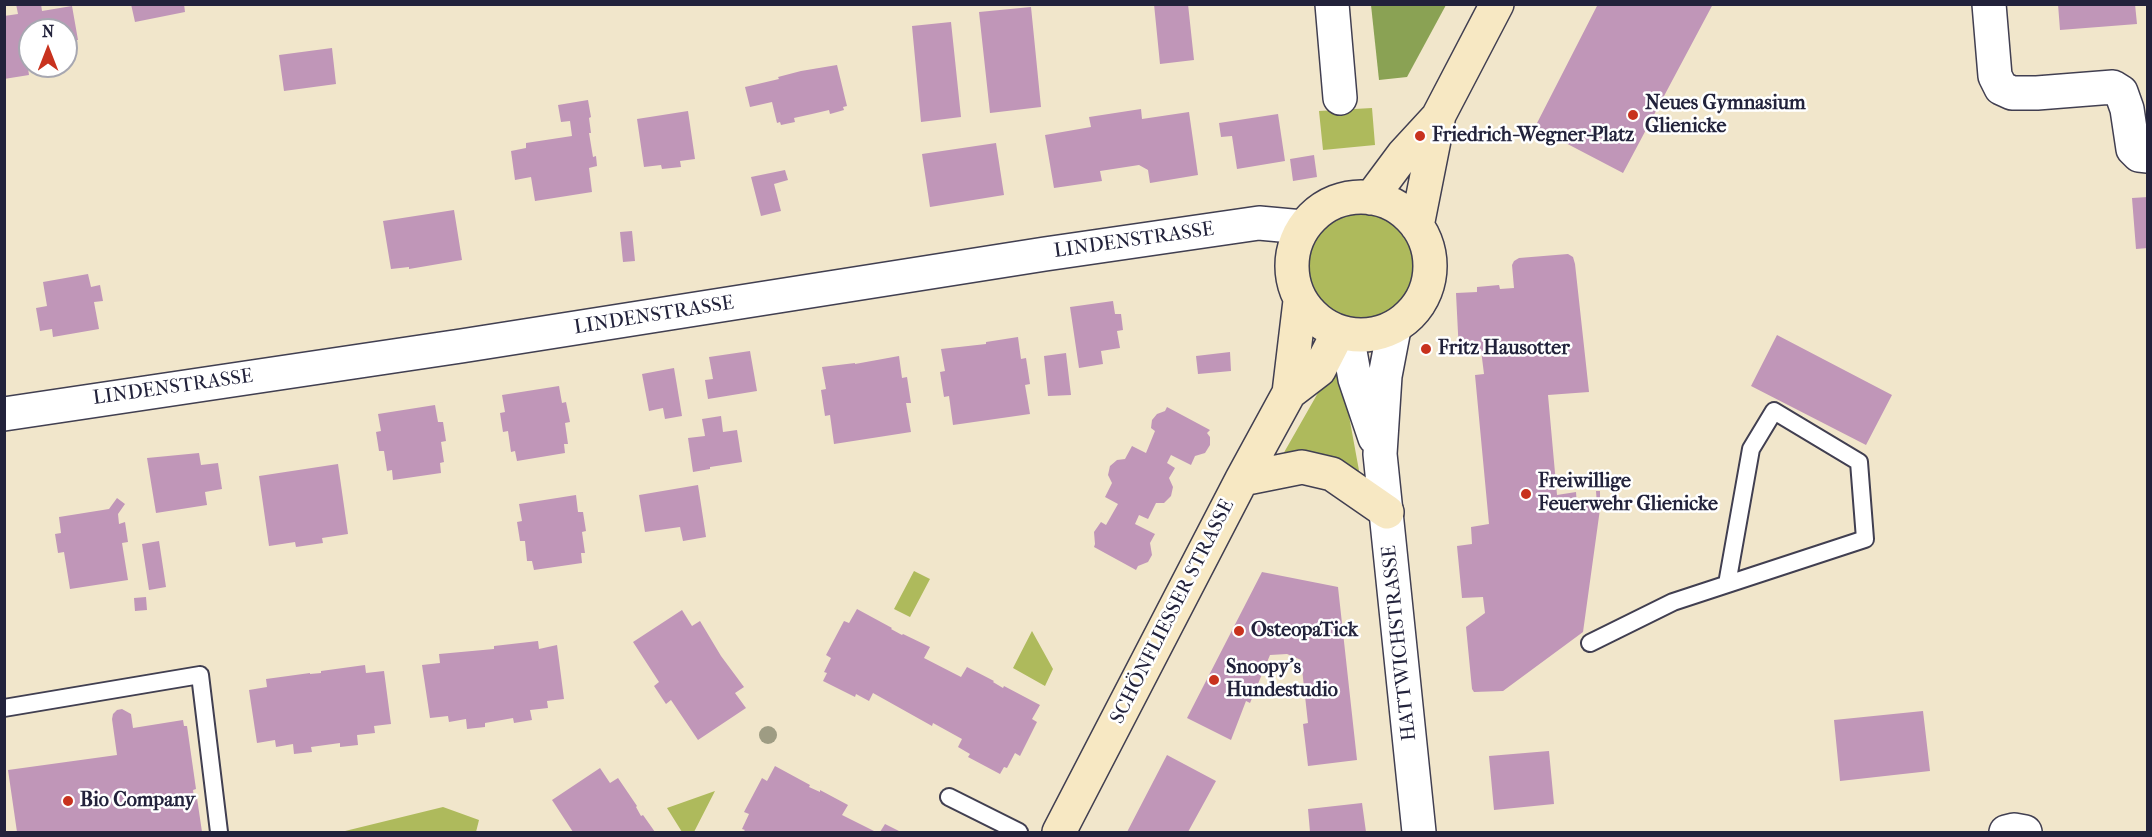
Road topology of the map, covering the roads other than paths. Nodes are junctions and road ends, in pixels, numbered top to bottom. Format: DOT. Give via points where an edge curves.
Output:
graph roads {
  1 [pos="1332,4"];
  2 [pos="1497,4"];
  3 [pos="1989,4"];
  4 [pos="1340,98"];
  5 [pos="1439,115"];
  6 [pos="2148,156"];
  7 [pos="1371,198"];
  8 [pos="1417,226"];
  9 [pos="1303,227"];
  10 [pos="1300,301"];
  11 [pos="1394,329"];
  12 [pos="1343,334"];
  13 [pos="1289,393"];
  14 [pos="4,414"];
  15 [pos="1380,454"];
  16 [pos="1242,479"];
  17 [pos="1387,512"];
  18 [pos="1728,584"];
  19 [pos="1590,643"];
  20 [pos="4,708"];
  21 [pos="949,797"];
  22 [pos="219,832"];
  23 [pos="1019,832"];
  24 [pos="1059,832"];
  25 [pos="1419,832"];
  26 [pos="2006,832"];
  27 [pos="2025,832"];
  1 -- 4 [label="street"];
  2 -- 5 [label="main road"];
  3 -- 6 [label="street" via="1995,75 2001,88 2012,93 2037,93 2113,87 2121,92 2127,109 2133,149"];
  5 -- 7 [label="main road"];
  5 -- 8 [label="main road"];
  7 -- 8 [label="main road" via="1393,204"];
  7 -- 9 [label="main road" via="1336,201"];
  8 -- 11 [label="main road" via="1428,250 1430,276 1417,308"];
  9 -- 10 [label="main road" via="1294,244 1291,264"];
  9 -- 14 [label="street, LINDENSTRASSE" via="1259,223 1056,252"];
  10 -- 12 [label="main road" via="1316,319"];
  10 -- 13 [label="main road, SCHÖNFLIESSER STRASSE"];
  11 -- 12 [label="main road" via="1373,335"];
  11 -- 15 [label="street, HATTWICHSTRASSE" via="1385,376"];
  12 -- 13 [label="main road, SCHÖNFLIESSER STRASSE" via="1319,370"];
  12 -- 15 [label="street, HATTWICHSTRASSE"];
  13 -- 16 [label="main road, SCHÖNFLIESSER STRASSE"];
  15 -- 17 [label="street, HATTWICHSTRASSE"];
  16 -- 17 [label="main road" via="1302,467 1332,474"];
  16 -- 24 [label="main road, SCHÖNFLIESSER STRASSE"];
  17 -- 25 [label="street, HATTWICHSTRASSE"];
  18 -- 18 [label="lane" via="1865,539 1859,462 1774,411 1751,450"];
  18 -- 19 [label="lane" via="1673,602"];
  20 -- 22 [label="lane" via="200,675"];
  21 -- 23 [label="lane"];
  26 -- 27 [label="street"];
}
